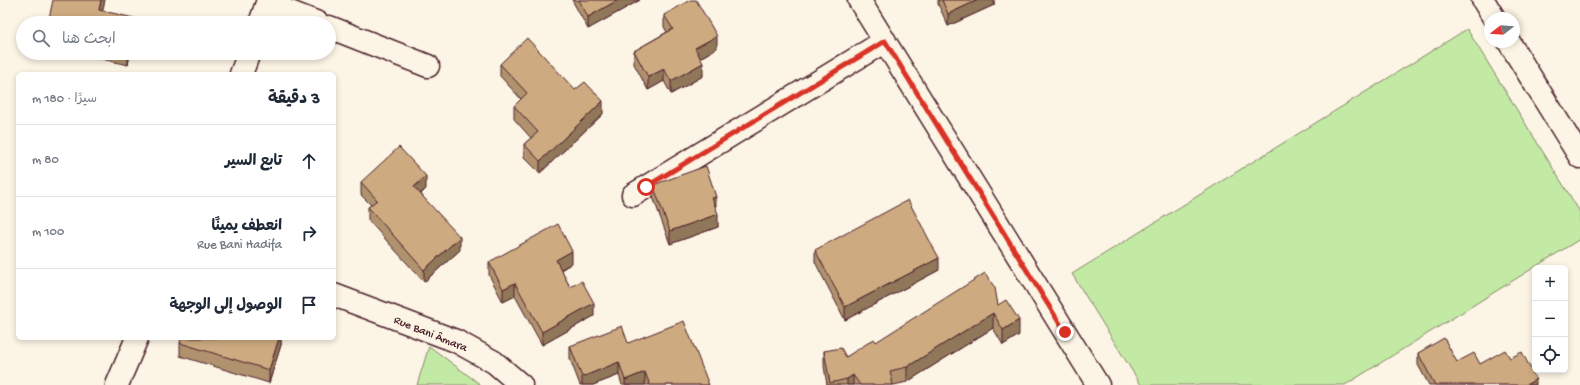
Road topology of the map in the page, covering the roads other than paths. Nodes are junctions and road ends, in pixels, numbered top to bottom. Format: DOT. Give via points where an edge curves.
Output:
graph roads {
  1 [pos="859,0"];
  2 [pos="1483,0"];
  3 [pos="268,1"];
  4 [pos="1490,12"];
  5 [pos="263,16"];
  6 [pos="302,16"];
  7 [pos="336,30"];
  8 [pos="885,41"];
  9 [pos="1513,48"];
  10 [pos="246,60"];
  11 [pos="428,66"];
  12 [pos="242,72"];
  13 [pos="1580,157"];
  14 [pos="633,195"];
  15 [pos="336,296"];
  16 [pos="136,340"];
  17 [pos="117,385"];
  18 [pos="521,385"];
  19 [pos="1098,385"];
  1 -- 8 [label="street"];
  2 -- 4 [label="street"];
  3 -- 5 [label="street"];
  3 -- 6 [label="street"];
  7 -- 11 [label="street"];
  8 -- 14 [label="street"];
  8 -- 19 [label="street"];
  9 -- 13 [label="street"];
  10 -- 12 [label="street"];
  15 -- 18 [label="street, Rue Bani Âmara" via="456,340 494,362"];
  16 -- 17 [label="street"];
}
